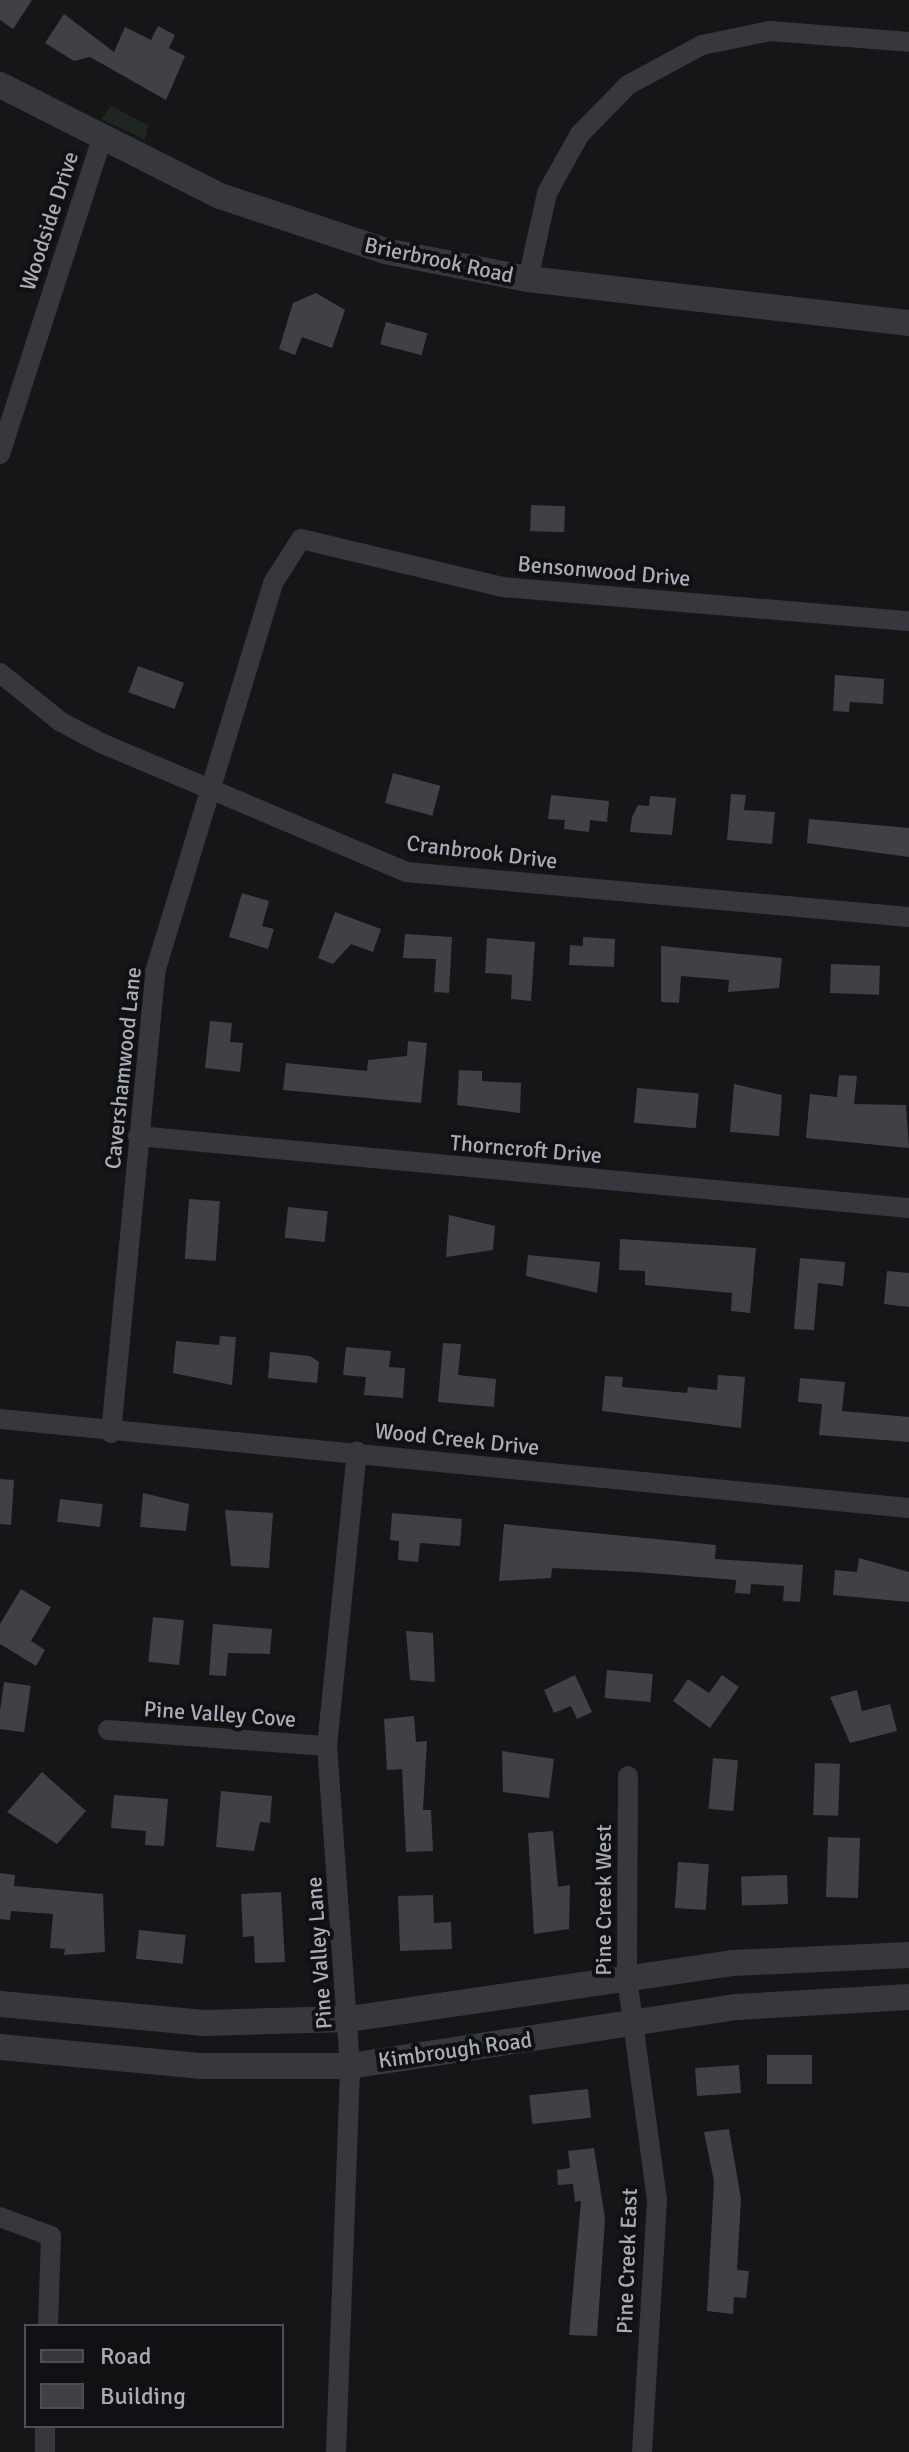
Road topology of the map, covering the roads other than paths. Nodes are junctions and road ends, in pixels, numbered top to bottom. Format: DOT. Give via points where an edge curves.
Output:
graph roads {
  1 [pos="909,42"];
  2 [pos="0,85"];
  3 [pos="101,141"];
  4 [pos="528,279"];
  5 [pos="909,323"];
  6 [pos="0,454"];
  7 [pos="301,539"];
  8 [pos="909,621"];
  9 [pos="0,673"];
  10 [pos="213,791"];
  11 [pos="909,917"];
  12 [pos="138,1136"];
  13 [pos="909,1208"];
  14 [pos="0,1419"];
  15 [pos="111,1433"];
  16 [pos="357,1452"];
  17 [pos="909,1508"];
  18 [pos="108,1730"];
  19 [pos="327,1746"];
  20 [pos="628,1776"];
  21 [pos="909,1955"];
  22 [pos="627,1978"];
  23 [pos="909,1997"];
  24 [pos="0,2004"];
  25 [pos="349,2019"];
  26 [pos="630,2025"];
  27 [pos="0,2047"];
  28 [pos="350,2066"];
  29 [pos="0,2217"];
  30 [pos="48,2324"];
  31 [pos="45,2428"];
  32 [pos="45,2452"];
  33 [pos="336,2452"];
  34 [pos="642,2452"];
  1 -- 4 [label="street" via="770,31 702,45 628,85 580,134 547,193"];
  2 -- 3 [label="street, Brierbrook Road"];
  3 -- 4 [label="street, Brierbrook Road" via="306,227"];
  3 -- 6 [label="street, Woodside Drive"];
  4 -- 5 [label="street, Brierbrook Road"];
  7 -- 8 [label="street, Bensonwood Drive" via="502,587"];
  7 -- 10 [label="street, Cavershamwood Lane" via="273,583"];
  9 -- 10 [label="street, Cranbrook Drive" via="61,722"];
  10 -- 11 [label="street, Cranbrook Drive" via="406,872"];
  10 -- 12 [label="street, Cavershamwood Lane" via="155,972"];
  12 -- 13 [label="street, Thorncroft Drive"];
  12 -- 15 [label="street, Cavershamwood Lane"];
  14 -- 15 [label="street, Wood Creek Drive"];
  15 -- 16 [label="street, Wood Creek Drive"];
  16 -- 17 [label="street, Wood Creek Drive"];
  16 -- 19 [label="street, Pine Valley Lane"];
  18 -- 19 [label="street, Pine Valley Cove"];
  19 -- 25 [label="street, Pine Valley Lane"];
  20 -- 22 [label="street, Pine Creek West"];
  21 -- 22 [label="street, Kimbrough Road" via="733,1963"];
  22 -- 25 [label="street, Kimbrough Road"];
  22 -- 26 [label="street, Pine Creek West"];
  23 -- 26 [label="street, Kimbrough Road" via="737,2007"];
  24 -- 25 [label="street, Kimbrough Road" via="204,2023"];
  25 -- 28 [label="street, Pine Valley Lane"];
  26 -- 28 [label="street, Kimbrough Road"];
  26 -- 34 [label="street, Pine Creek East" via="657,2200"];
  27 -- 28 [label="street, Kimbrough Road" via="202,2066"];
  28 -- 33 [label="street, Pine Valley Lane"];
  29 -- 30 [label="street" via="51,2236"];
  31 -- 32 [label="street"];
}
